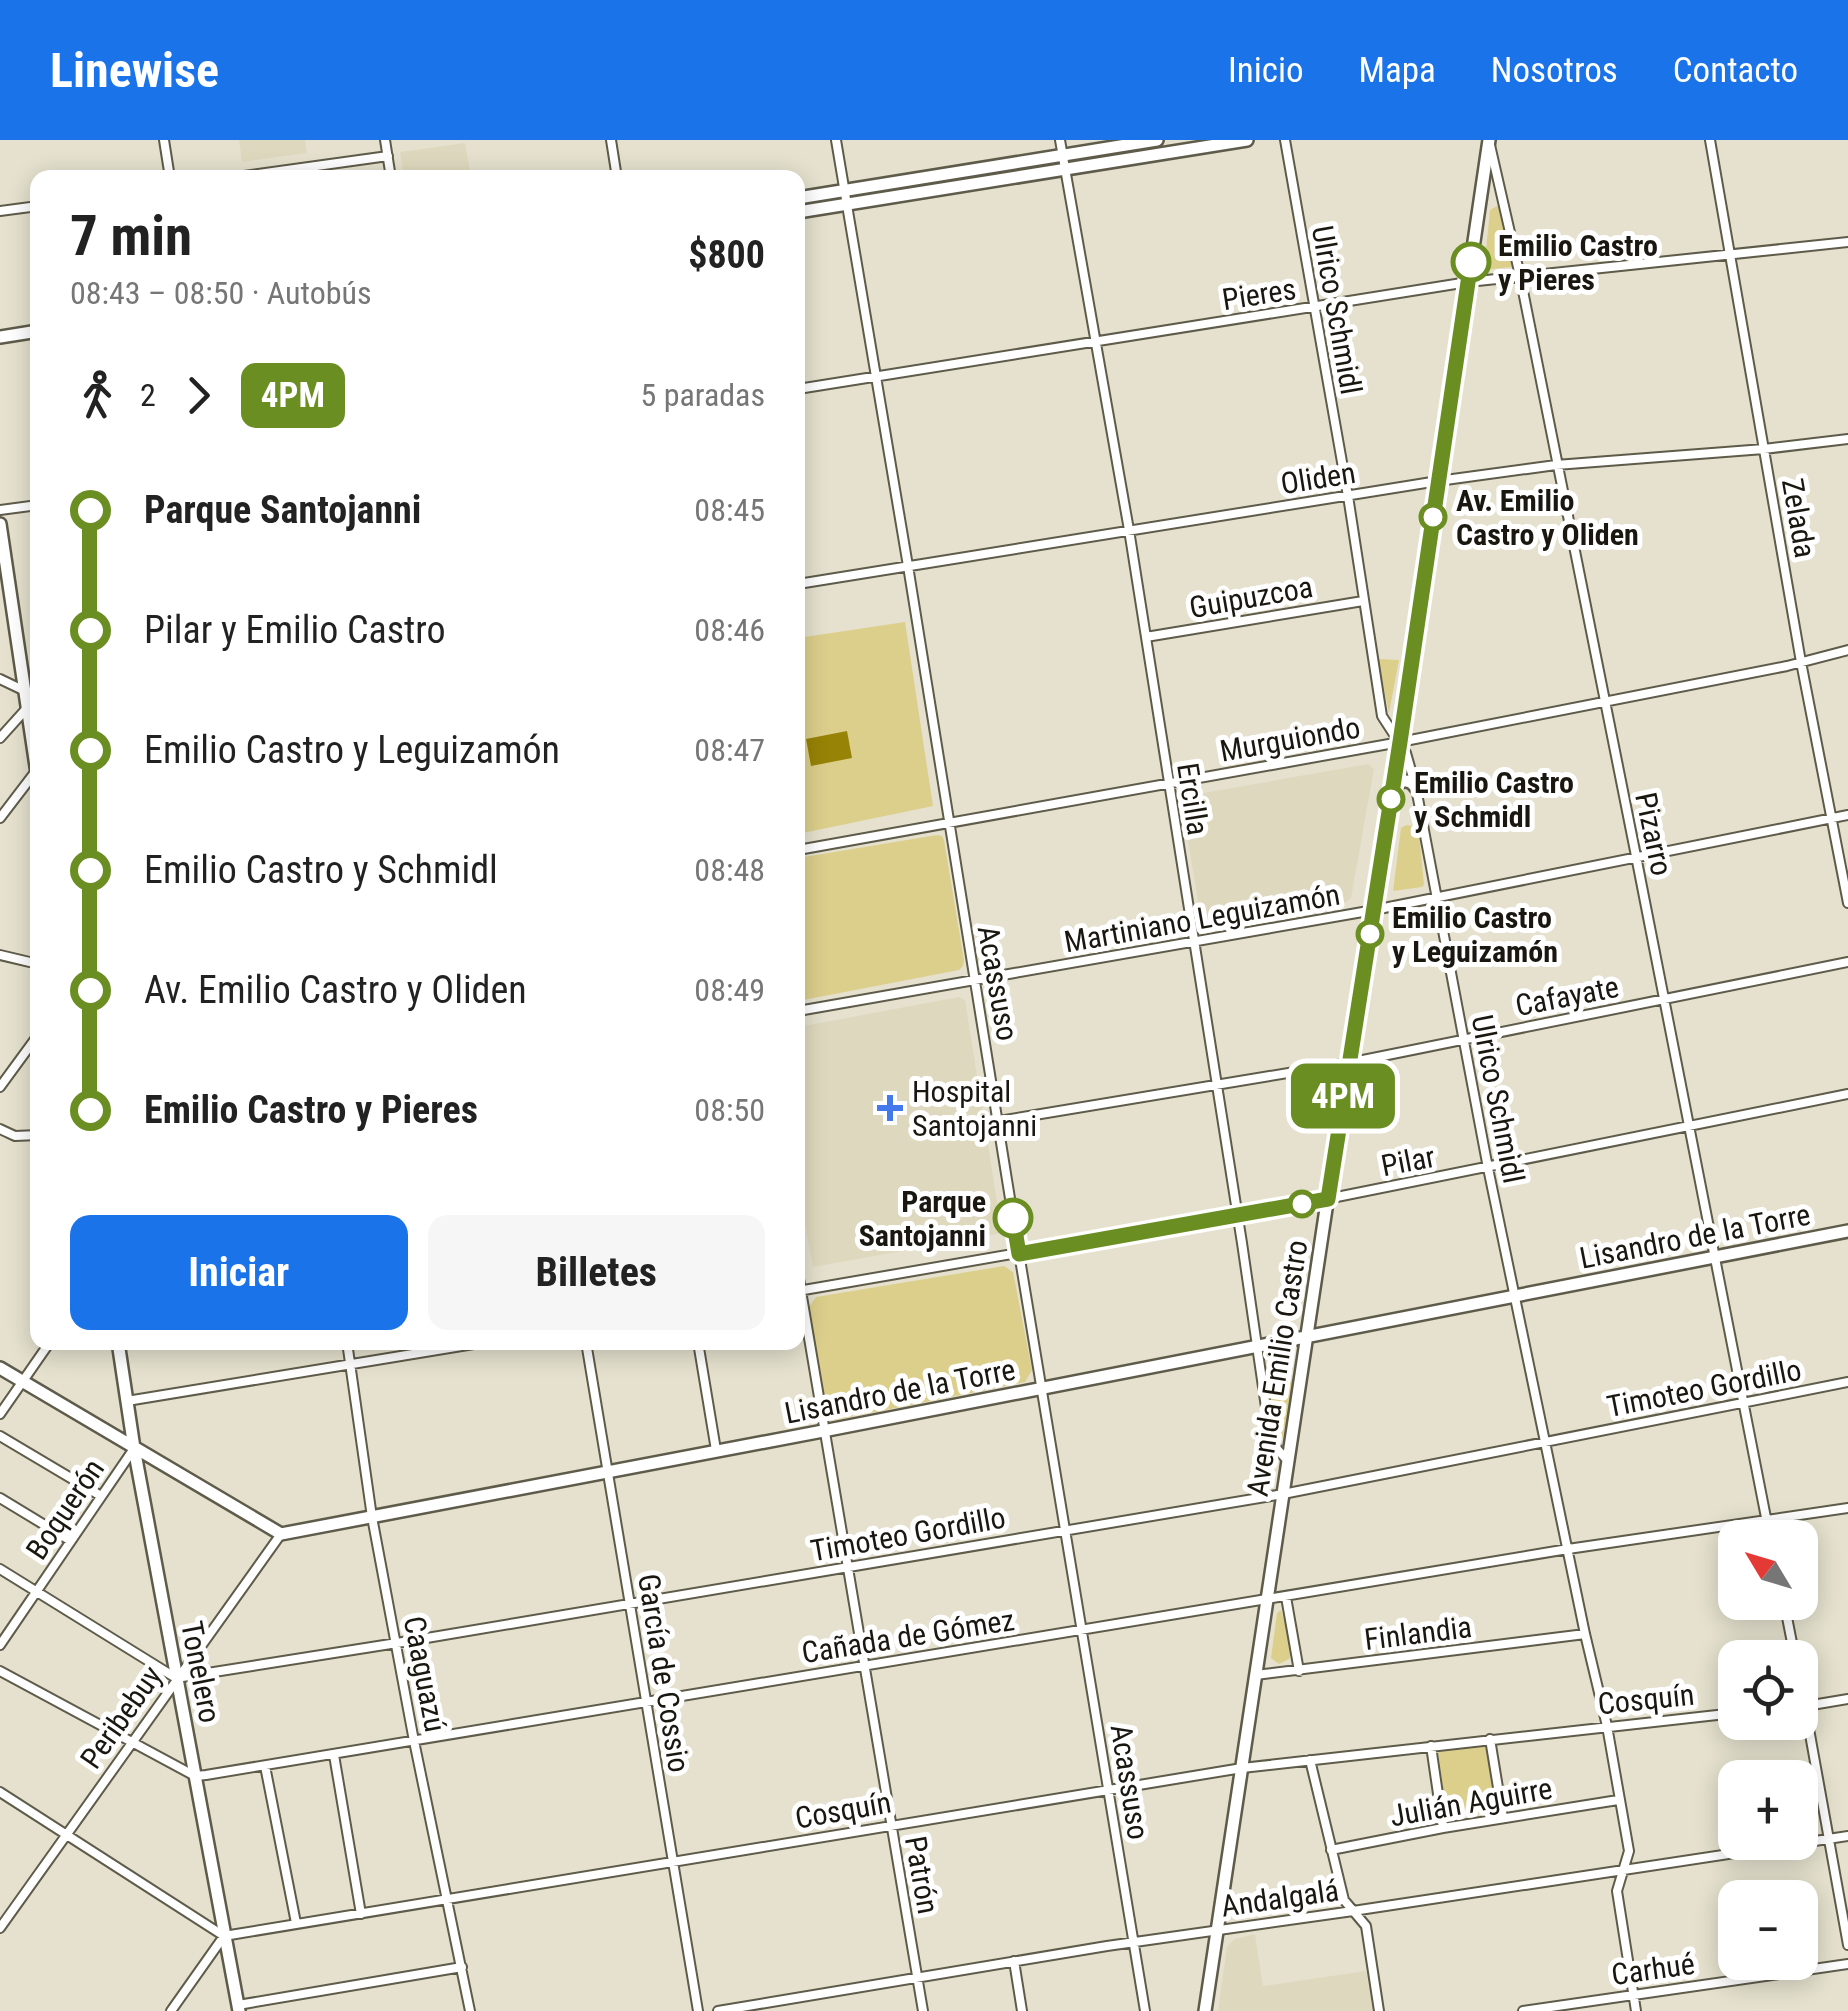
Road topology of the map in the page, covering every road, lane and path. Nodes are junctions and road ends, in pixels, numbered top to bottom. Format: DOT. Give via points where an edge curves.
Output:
graph roads {
  1 [pos="164,140"];
  2 [pos="385,140"];
  3 [pos="611,140"];
  4 [pos="836,140"];
  5 [pos="1060,140"];
  6 [pos="1158,140"];
  7 [pos="1247,140"];
  8 [pos="1285,140"];
  9 [pos="1489,140"];
  10 [pos="1710,140"];
  11 [pos="1062,154"];
  12 [pos="388,156"];
  13 [pos="1065,168"];
  14 [pos="169,170"];
  15 [pos="287,170"];
  16 [pos="390,170"];
  17 [pos="616,170"];
  18 [pos="845,197"];
  19 [pos="805,198"];
  20 [pos="30,207"];
  21 [pos="805,210"];
  22 [pos="0,211"];
  23 [pos="1848,242"];
  24 [pos="1732,255"];
  25 [pos="1520,276"];
  26 [pos="1468,282"];
  27 [pos="1314,308"];
  28 [pos="30,333"];
  29 [pos="0,337"];
  30 [pos="1095,343"];
  31 [pos="876,376"];
  32 [pos="805,388"];
  33 [pos="1848,438"];
  34 [pos="1764,448"];
  35 [pos="1556,465"];
  36 [pos="1438,481"];
  37 [pos="1348,496"];
  38 [pos="30,506"];
  39 [pos="0,510"];
  40 [pos="0,524"];
  41 [pos="1128,530"];
  42 [pos="908,566"];
  43 [pos="805,583"];
  44 [pos="1363,601"];
  45 [pos="1146,637"];
  46 [pos="1848,650"];
  47 [pos="1801,662"];
  48 [pos="0,679"];
  49 [pos="24,692"];
  50 [pos="30,702"];
  51 [pos="1604,703"];
  52 [pos="30,708"];
  53 [pos="0,738"];
  54 [pos="1400,742"];
  55 [pos="30,779"];
  56 [pos="1168,784"];
  57 [pos="1416,788"];
  58 [pos="1393,790"];
  59 [pos="1848,815"];
  60 [pos="0,818"];
  61 [pos="1832,818"];
  62 [pos="948,824"];
  63 [pos="805,849"];
  64 [pos="1636,856"];
  65 [pos="1437,897"];
  66 [pos="1848,904"];
  67 [pos="1374,910"];
  68 [pos="1193,942"];
  69 [pos="0,955"];
  70 [pos="30,962"];
  71 [pos="1848,962"];
  72 [pos="975,980"];
  73 [pos="1664,1000"];
  74 [pos="805,1011"];
  75 [pos="1463,1040"];
  76 [pos="30,1046"];
  77 [pos="1348,1062"];
  78 [pos="1216,1085"];
  79 [pos="0,1087"];
  80 [pos="1848,1094"];
  81 [pos="999,1122"];
  82 [pos="1688,1125"];
  83 [pos="0,1129"];
  84 [pos="30,1135"];
  85 [pos="1488,1168"];
  86 [pos="1328,1199"];
  87 [pos="1238,1215"];
  88 [pos="1848,1231"];
  89 [pos="1019,1254"];
  90 [pos="1714,1258"];
  91 [pos="805,1289"];
  92 [pos="1516,1297"];
  93 [pos="805,1326"];
  94 [pos="1308,1337"];
  95 [pos="1257,1347"];
  96 [pos="45,1350"];
  97 [pos="119,1350"];
  98 [pos="348,1350"];
  99 [pos="439,1350"];
  100 [pos="587,1350"];
  101 [pos="699,1350"];
  102 [pos="350,1365"];
  103 [pos="0,1368"];
  104 [pos="23,1382"];
  105 [pos="1848,1382"];
  106 [pos="1042,1389"];
  107 [pos="127,1401"];
  108 [pos="1746,1404"];
  109 [pos="0,1414"];
  110 [pos="823,1432"];
  111 [pos="0,1436"];
  112 [pos="1545,1442"];
  113 [pos="134,1448"];
  114 [pos="716,1450"];
  115 [pos="1288,1461"];
  116 [pos="608,1472"];
  117 [pos="1283,1494"];
  118 [pos="100,1496"];
  119 [pos="0,1498"];
  120 [pos="1848,1508"];
  121 [pos="372,1518"];
  122 [pos="1767,1520"];
  123 [pos="1773,1520"];
  124 [pos="1718,1528"];
  125 [pos="1066,1530"];
  126 [pos="281,1534"];
  127 [pos="70,1541"];
  128 [pos="1568,1549"];
  129 [pos="847,1567"];
  130 [pos="0,1570"];
  131 [pos="36,1592"];
  132 [pos="1286,1597"];
  133 [pos="1268,1600"];
  134 [pos="630,1602"];
  135 [pos="1082,1630"];
  136 [pos="3,1633"];
  137 [pos="1585,1634"];
  138 [pos="397,1643"];
  139 [pos="0,1645"];
  140 [pos="864,1666"];
  141 [pos="0,1671"];
  142 [pos="1300,1671"];
  143 [pos="1256,1675"];
  144 [pos="176,1678"];
  145 [pos="1848,1698"];
  146 [pos="646,1702"];
  147 [pos="1818,1703"];
  148 [pos="1718,1715"];
  149 [pos="1607,1726"];
  150 [pos="1490,1739"];
  151 [pos="1810,1740"];
  152 [pos="414,1741"];
  153 [pos="130,1743"];
  154 [pos="1431,1746"];
  155 [pos="334,1755"];
  156 [pos="1310,1760"];
  157 [pos="265,1766"];
  158 [pos="1242,1768"];
  159 [pos="196,1776"];
  160 [pos="1108,1788"];
  161 [pos="0,1792"];
  162 [pos="1618,1800"];
  163 [pos="1504,1818"];
  164 [pos="891,1824"];
  165 [pos="1443,1828"];
  166 [pos="66,1835"];
  167 [pos="1848,1836"];
  168 [pos="1830,1838"];
  169 [pos="1331,1850"];
  170 [pos="673,1862"];
  171 [pos="1624,1871"];
  172 [pos="449,1900"];
  173 [pos="1353,1911"];
  174 [pos="361,1914"];
  175 [pos="296,1924"];
  176 [pos="0,1928"];
  177 [pos="1218,1930"];
  178 [pos="224,1936"];
  179 [pos="1133,1942"];
  180 [pos="1848,1945"];
  181 [pos="1014,1961"];
  182 [pos="1848,1964"];
  183 [pos="462,1967"];
  184 [pos="918,1978"];
  185 [pos="1634,1994"];
  186 [pos="239,2008"];
  187 [pos="171,2011"];
  188 [pos="470,2011"];
  189 [pos="698,2011"];
  190 [pos="718,2011"];
  191 [pos="923,2011"];
  192 [pos="1022,2011"];
  193 [pos="1145,2011"];
  194 [pos="1205,2011"];
  195 [pos="1380,2011"];
  196 [pos="1523,2011"];
  197 [pos="1636,2011"];
  1 -- 14 [label="street"];
  2 -- 12 [label="street"];
  3 -- 17 [label="street"];
  4 -- 18 [label="street, Acassuso"];
  5 -- 11 [label="street, Ercilla"];
  6 -- 11 [label="street"];
  7 -- 13 [label="street"];
  8 -- 27 [label="street, Ulrico Schmidl"];
  9 -- 25 [label="street, Pizarro"];
  9 -- 26 [label="street, Avenida Emilio Castro"];
  10 -- 24 [label="street, Zelada"];
  11 -- 13 [label="street, Ercilla"];
  11 -- 18 [label="street"];
  12 -- 15 [label="street"];
  12 -- 16 [label="street"];
  13 -- 18 [label="street"];
  13 -- 30 [label="street, Ercilla"];
  18 -- 19 [label="street"];
  18 -- 21 [label="street"];
  18 -- 31 [label="street, Acassuso"];
  20 -- 22 [label="street"];
  23 -- 24 [label="street, Pieres"];
  24 -- 25 [label="street, Pieres"];
  24 -- 34 [label="street, Zelada"];
  25 -- 26 [label="street, Pieres"];
  25 -- 35 [label="street, Pizarro"];
  26 -- 27 [label="street, Pieres"];
  26 -- 36 [label="street, Avenida Emilio Castro"];
  27 -- 30 [label="street, Pieres"];
  27 -- 37 [label="street, Ulrico Schmidl"];
  28 -- 29 [label="street"];
  30 -- 31 [label="street, Pieres"];
  30 -- 41 [label="street, Ercilla"];
  31 -- 32 [label="street, Pieres"];
  31 -- 42 [label="street, Acassuso"];
  33 -- 34 [label="street, Oliden"];
  34 -- 35 [label="street, Oliden"];
  34 -- 47 [label="street, Zelada"];
  35 -- 36 [label="street, Oliden"];
  35 -- 51 [label="street, Pizarro"];
  36 -- 37 [label="street, Oliden"];
  36 -- 54 [label="street, Avenida Emilio Castro"];
  37 -- 41 [label="street, Oliden"];
  37 -- 44 [label="street, Ulrico Schmidl"];
  38 -- 39 [label="street"];
  40 -- 49 [label="street"];
  41 -- 42 [label="street, Oliden"];
  41 -- 45 [label="street, Ercilla"];
  42 -- 43 [label="street, Oliden"];
  42 -- 62 [label="street, Acassuso"];
  44 -- 45 [label="street, Guipuzcoa"];
  44 -- 54 [label="street, Ulrico Schmidl" via="1382,716"];
  45 -- 56 [label="street, Ercilla"];
  46 -- 47 [label="street, Murguiondo"];
  47 -- 51 [label="street, Murguiondo"];
  47 -- 61 [label="street, Zelada"];
  48 -- 49 [label="street"];
  49 -- 50 [label="street"];
  51 -- 54 [label="street, Murguiondo"];
  51 -- 64 [label="street, Pizarro"];
  52 -- 53 [label="street"];
  54 -- 56 [label="street, Murguiondo"];
  54 -- 57 [label="street, Ulrico Schmidl"];
  54 -- 58 [label="street, Avenida Emilio Castro"];
  55 -- 60 [label="street"];
  56 -- 62 [label="street, Murguiondo"];
  56 -- 68 [label="street, Ercilla"];
  57 -- 58 [label="street" via="1404,780"];
  57 -- 65 [label="street, Ulrico Schmidl"];
  58 -- 67 [label="street, Avenida Emilio Castro"];
  59 -- 61 [label="street, Martiniano Leguizamón"];
  61 -- 64 [label="street, Martiniano Leguizamón"];
  61 -- 66 [label="street, Zelada"];
  62 -- 63 [label="street, Murguiondo"];
  62 -- 72 [label="street, Acassuso"];
  64 -- 65 [label="street, Martiniano Leguizamón"];
  64 -- 73 [label="street, Pizarro"];
  65 -- 67 [label="street, Martiniano Leguizamón"];
  65 -- 75 [label="street, Ulrico Schmidl"];
  67 -- 68 [label="street, Martiniano Leguizamón"];
  67 -- 77 [label="street, Avenida Emilio Castro"];
  68 -- 72 [label="street, Martiniano Leguizamón"];
  68 -- 78 [label="street, Ercilla"];
  69 -- 70 [label="street"];
  71 -- 73 [label="street, Cafayate"];
  72 -- 74 [label="street, Martiniano Leguizamón"];
  72 -- 81 [label="street, Acassuso"];
  73 -- 75 [label="street, Cafayate"];
  73 -- 82 [label="street, Pizarro"];
  75 -- 77 [label="street, Cafayate"];
  75 -- 85 [label="street, Ulrico Schmidl"];
  76 -- 79 [label="street"];
  77 -- 78 [label="street, Cafayate"];
  77 -- 86 [label="street, Avenida Emilio Castro"];
  78 -- 81 [label="street, Cafayate"];
  78 -- 87 [label="street, Ercilla"];
  80 -- 82 [label="street, Pilar"];
  81 -- 89 [label="street, Acassuso"];
  82 -- 85 [label="street, Pilar"];
  82 -- 90 [label="street, Pizarro"];
  83 -- 84 [label="street"];
  85 -- 86 [label="street, Pilar"];
  85 -- 92 [label="street, Ulrico Schmidl"];
  86 -- 87 [label="street, Pilar"];
  86 -- 94 [label="street, Avenida Emilio Castro"];
  87 -- 89 [label="street, Pilar"];
  87 -- 95 [label="street, Ercilla"];
  88 -- 90 [label="street, Lisandro de la Torre"];
  89 -- 91 [label="street, Pilar"];
  89 -- 106 [label="street, Acassuso"];
  90 -- 92 [label="street, Lisandro de la Torre"];
  90 -- 108 [label="street, Pizarro"];
  92 -- 94 [label="street, Lisandro de la Torre"];
  92 -- 112 [label="street, Ulrico Schmidl"];
  93 -- 110 [label="street, Patrón"];
  94 -- 95 [label="street, Lisandro de la Torre"];
  94 -- 115 [label="street, Avenida Emilio Castro"];
  95 -- 106 [label="street, Lisandro de la Torre"];
  95 -- 115 [label="street, Ercilla" via="1270,1435"];
  96 -- 104 [label="street"];
  97 -- 107 [label="street, Tonelero"];
  98 -- 102 [label="street, Caaguazú"];
  99 -- 102 [label="street"];
  100 -- 116 [label="street, García de Cossio"];
  101 -- 114 [label="street"];
  102 -- 107 [label="street"];
  102 -- 121 [label="street, Caaguazú"];
  103 -- 104 [label="street"];
  104 -- 109 [label="street"];
  104 -- 113 [label="street"];
  105 -- 108 [label="street, Timoteo Gordillo"];
  106 -- 110 [label="street, Lisandro de la Torre"];
  106 -- 125 [label="street, Acassuso"];
  107 -- 113 [label="street, Tonelero"];
  108 -- 112 [label="street, Timoteo Gordillo"];
  108 -- 122 [label="street, Pizarro"];
  110 -- 114 [label="street, Lisandro de la Torre"];
  110 -- 129 [label="street, Patrón"];
  111 -- 118 [label="street"];
  112 -- 117 [label="street, Timoteo Gordillo"];
  112 -- 128 [label="street, Ulrico Schmidl"];
  113 -- 118 [label="street, Boquerón"];
  113 -- 126 [label="street"];
  113 -- 144 [label="street, Tonelero"];
  114 -- 116 [label="street, Lisandro de la Torre"];
  115 -- 117 [label="street, Avenida Emilio Castro"];
  116 -- 121 [label="street, Lisandro de la Torre"];
  116 -- 134 [label="street, García de Cossio"];
  117 -- 125 [label="street, Timoteo Gordillo"];
  117 -- 133 [label="street, Avenida Emilio Castro"];
  118 -- 127 [label="street, Boquerón"];
  119 -- 127 [label="street"];
  120 -- 123 [label="street, Cañada de Gómez"];
  121 -- 126 [label="street, Lisandro de la Torre"];
  121 -- 138 [label="street, Caaguazú"];
  124 -- 128 [label="street, Cañada de Gómez"];
  125 -- 129 [label="street, Timoteo Gordillo"];
  125 -- 135 [label="street, Acassuso"];
  126 -- 144 [label="street, Peribebuy"];
  127 -- 131 [label="street, Boquerón"];
  128 -- 132 [label="street, Cañada de Gómez"];
  128 -- 137 [label="street, Ulrico Schmidl"];
  129 -- 134 [label="street, Timoteo Gordillo"];
  129 -- 140 [label="street, Patrón"];
  130 -- 131 [label="street"];
  131 -- 136 [label="street, Boquerón"];
  131 -- 144 [label="street"];
  132 -- 133 [label="street, Cañada de Gómez"];
  132 -- 142 [label="street"];
  133 -- 135 [label="street, Cañada de Gómez"];
  133 -- 143 [label="street, Avenida Emilio Castro"];
  134 -- 138 [label="street, Timoteo Gordillo"];
  134 -- 146 [label="street, García de Cossio"];
  135 -- 140 [label="street, Cañada de Gómez"];
  135 -- 160 [label="street, Acassuso"];
  136 -- 139 [label="street, Boquerón"];
  137 -- 142 [label="street, Finlandia"];
  137 -- 149 [label="street, Ulrico Schmidl"];
  138 -- 144 [label="street, Timoteo Gordillo"];
  138 -- 152 [label="street, Caaguazú"];
  140 -- 146 [label="street, Cañada de Gómez"];
  140 -- 164 [label="street, Patrón"];
  141 -- 153 [label="street"];
  142 -- 143 [label="street, Finlandia"];
  143 -- 158 [label="street, Avenida Emilio Castro"];
  144 -- 153 [label="street, Peribebuy"];
  144 -- 159 [label="street, Tonelero"];
  145 -- 147 [label="street"];
  146 -- 152 [label="street, Cañada de Gómez"];
  146 -- 170 [label="street, García de Cossio"];
  148 -- 149 [label="street, Cosquín"];
  149 -- 150 [label="street, Cosquín"];
  149 -- 162 [label="street, Ulrico Schmidl"];
  150 -- 154 [label="street, Cosquín"];
  150 -- 163 [label="street"];
  151 -- 168 [label="street"];
  152 -- 155 [label="street, Cañada de Gómez"];
  152 -- 172 [label="street, Caaguazú"];
  153 -- 159 [label="street"];
  153 -- 166 [label="street, Peribebuy"];
  154 -- 156 [label="street, Cosquín"];
  154 -- 165 [label="street"];
  155 -- 157 [label="street, Cañada de Gómez"];
  155 -- 174 [label="street"];
  156 -- 158 [label="street, Cosquín"];
  156 -- 169 [label="street"];
  157 -- 159 [label="street, Cañada de Gómez"];
  157 -- 175 [label="street"];
  158 -- 160 [label="street, Cosquín"];
  158 -- 177 [label="street, Avenida Emilio Castro"];
  159 -- 178 [label="street, Tonelero"];
  160 -- 164 [label="street, Cosquín"];
  160 -- 179 [label="street, Acassuso"];
  161 -- 166 [label="street"];
  162 -- 163 [label="street, Julián Aguirre"];
  162 -- 171 [label="street, Ulrico Schmidl" via="1629,1851"];
  163 -- 165 [label="street, Julián Aguirre"];
  164 -- 170 [label="street, Cosquín"];
  164 -- 184 [label="street, Patrón"];
  165 -- 169 [label="street, Julián Aguirre"];
  166 -- 176 [label="street, Peribebuy"];
  166 -- 178 [label="street"];
  167 -- 168 [label="street, Andalgalá"];
  168 -- 171 [label="street, Andalgalá"];
  168 -- 180 [label="street"];
  169 -- 173 [label="street"];
  170 -- 172 [label="street, Cosquín"];
  170 -- 189 [label="street, García de Cossio"];
  171 -- 173 [label="street, Andalgalá"];
  171 -- 185 [label="street, Ulrico Schmidl" via="1617,1891"];
  172 -- 174 [label="street, Cosquín"];
  172 -- 183 [label="street, Caaguazú"];
  173 -- 177 [label="street, Andalgalá"];
  173 -- 195 [label="street" via="1366,1926"];
  174 -- 175 [label="street, Cosquín"];
  175 -- 178 [label="street, Cosquín"];
  177 -- 179 [label="street, Andalgalá"];
  177 -- 194 [label="street, Avenida Emilio Castro"];
  178 -- 186 [label="street, Tonelero"];
  178 -- 187 [label="street"];
  179 -- 181 [label="street, Andalgalá"];
  179 -- 193 [label="street, Acassuso"];
  181 -- 184 [label="street, Andalgalá"];
  181 -- 192 [label="street"];
  182 -- 185 [label="street, Carhué"];
  183 -- 186 [label="street"];
  183 -- 188 [label="street, Caaguazú"];
  184 -- 190 [label="street, Andalgalá"];
  184 -- 191 [label="street, Patrón"];
  185 -- 196 [label="street, Carhué"];
  185 -- 197 [label="street, Ulrico Schmidl"];
}
